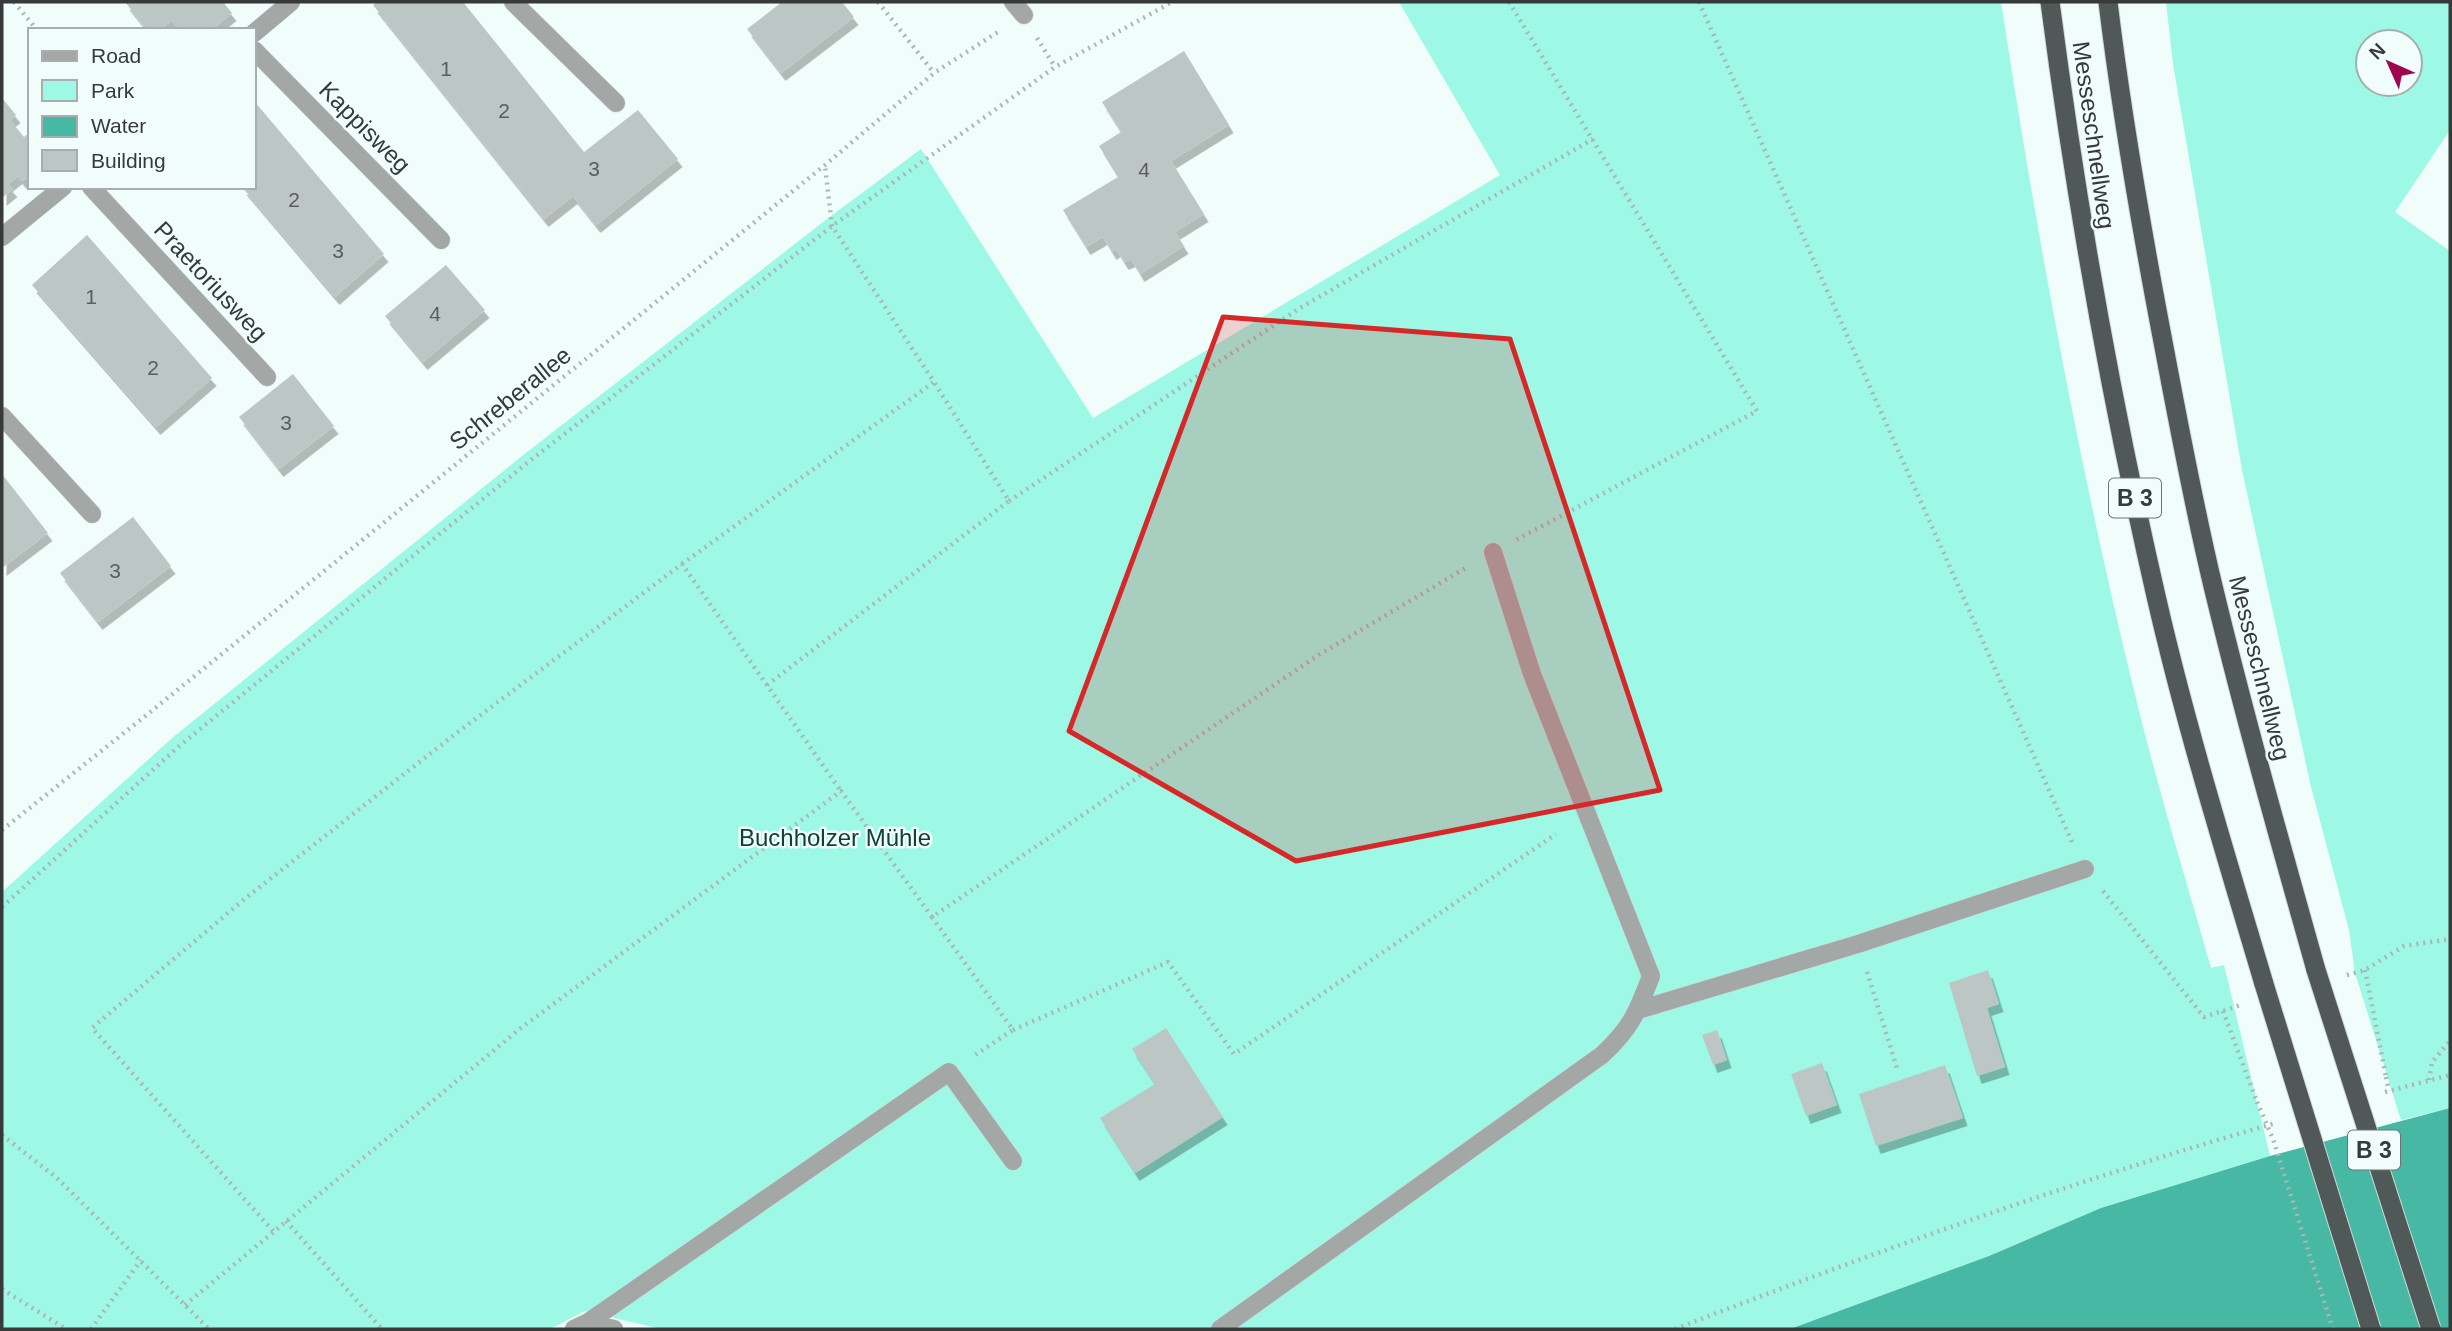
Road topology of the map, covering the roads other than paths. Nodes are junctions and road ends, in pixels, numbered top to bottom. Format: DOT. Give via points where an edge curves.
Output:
graph roads {
  1 [pos="290,2"];
  2 [pos="513,2"];
  3 [pos="2050,2"];
  4 [pos="2108,2"];
  5 [pos="256,31"];
  6 [pos="256,52"];
  7 [pos="616,103"];
  8 [pos="61,189"];
  9 [pos="93,189"];
  10 [pos="2,237"];
  11 [pos="441,240"];
  12 [pos="267,377"];
  13 [pos="2,416"];
  14 [pos="92,514"];
  15 [pos="1493,552"];
  16 [pos="2085,869"];
  17 [pos="1638,1010"];
  18 [pos="1013,1161"];
  19 [pos="580,1326"];
  20 [pos="614,1329"];
  21 [pos="1220,1329"];
  22 [pos="2371,1329"];
  23 [pos="2431,1329"];
  1 -- 5 [label="street"];
  2 -- 7 [label="street"];
  3 -- 22 [label="highway, Messeschnellweg / B 3, bridge" via="2093,289 2156,598 2206,790"];
  4 -- 23 [label="highway, Messeschnellweg / B 3, bridge" via="2152,282 2213,585 2316,970"];
  6 -- 11 [label="street, Kappisweg"];
  8 -- 10 [label="street"];
  9 -- 12 [label="street, Praetoriusweg"];
  13 -- 14 [label="street"];
  15 -- 17 [label="street" via="1532,674 1651,976"];
  16 -- 17 [label="street"];
  17 -- 21 [label="street" via="1623,1035 1602,1055"];
  18 -- 19 [label="street" via="949,1072"];
  19 -- 20 [label="street"];
}
